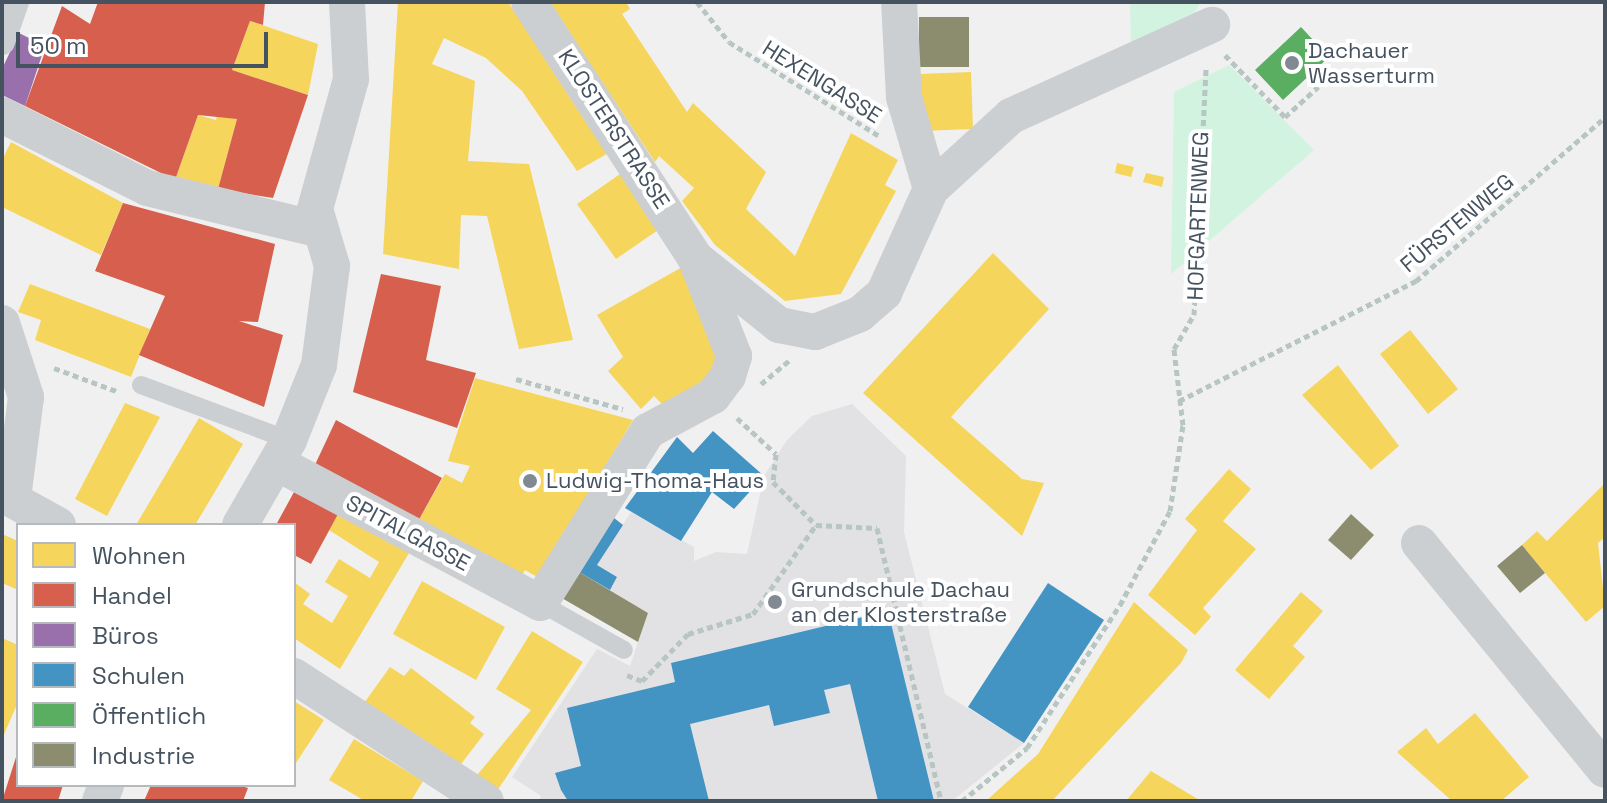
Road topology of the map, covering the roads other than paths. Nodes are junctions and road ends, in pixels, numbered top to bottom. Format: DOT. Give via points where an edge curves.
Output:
graph roads {
  1 [pos="16,2"];
  2 [pos="347,2"];
  3 [pos="529,2"];
  4 [pos="899,2"];
  5 [pos="1212,25"];
  6 [pos="2,42"];
  7 [pos="2,115"];
  8 [pos="931,189"];
  9 [pos="320,230"];
  10 [pos="695,258"];
  11 [pos="7,338"];
  12 [pos="141,385"];
  13 [pos="283,452"];
  14 [pos="7,496"];
  15 [pos="54,523"];
  16 [pos="241,523"];
  17 [pos="1419,543"];
  18 [pos="540,603"];
  19 [pos="624,650"];
  20 [pos="296,677"];
  21 [pos="1605,770"];
  22 [pos="477,795"];
  1 -- 6 [label="street"];
  2 -- 9 [label="street" via="351,79 317,188"];
  3 -- 10 [label="street, KLOSTERSTRASSE"];
  4 -- 8 [label="street" via="904,97"];
  5 -- 8 [label="street" via="1011,116"];
  7 -- 9 [label="street" via="147,188"];
  8 -- 10 [label="street, KLOSTERSTRASSE" via="900,272 860,314 815,332 779,325"];
  9 -- 13 [label="street" via="332,266 326,330"];
  10 -- 18 [label="street, KLOSTERSTRASSE" via="734,356 703,402 648,431"];
  11 -- 14 [label="street" via="26,397"];
  12 -- 13 [label="lane"];
  13 -- 16 [label="street"];
  13 -- 18 [label="street, SPITALGASSE"];
  14 -- 15 [label="street"];
  17 -- 21 [label="street"];
  18 -- 19 [label="lane, SPITALGASSE"];
  20 -- 22 [label="street"];
}
